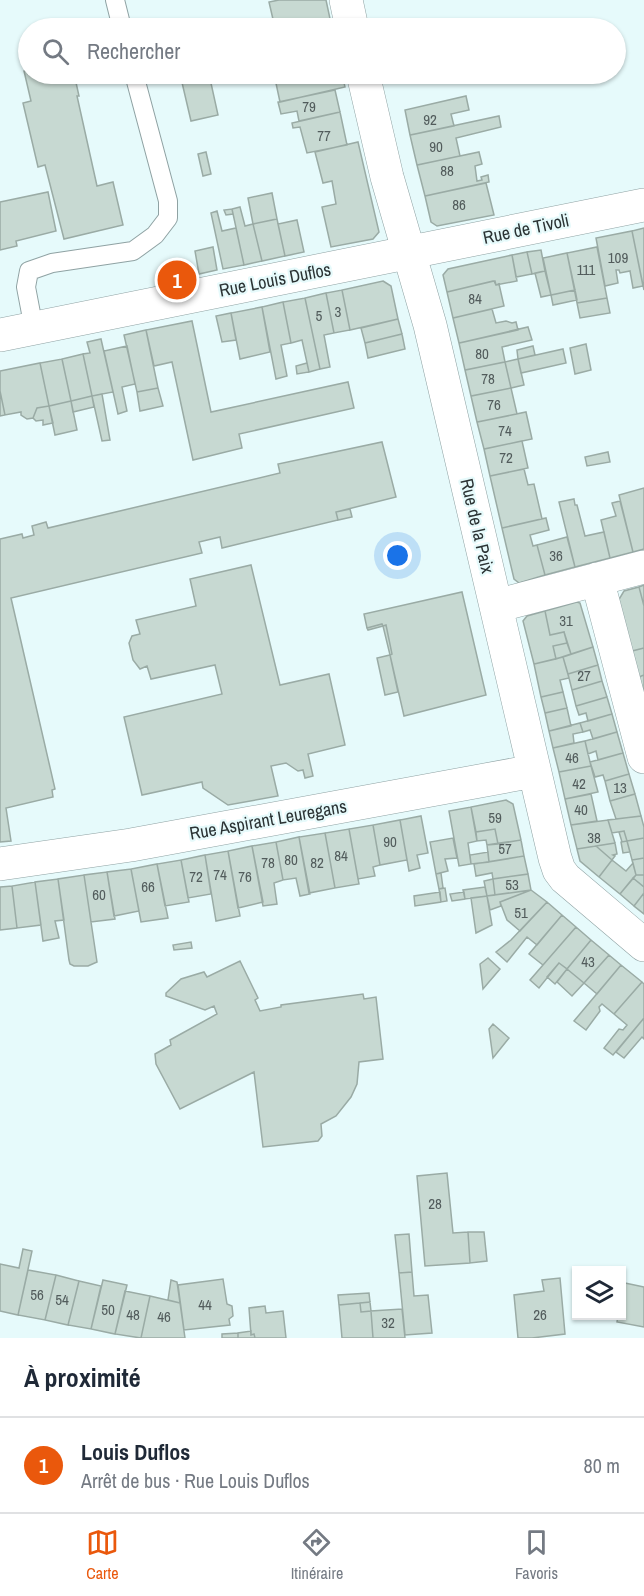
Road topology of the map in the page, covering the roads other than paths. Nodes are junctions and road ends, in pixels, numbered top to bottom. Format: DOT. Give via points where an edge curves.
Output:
graph roads {
  1 [pos="115,0"];
  2 [pos="346,0"];
  3 [pos="120,18"];
  4 [pos="350,18"];
  5 [pos="137,84"];
  6 [pos="365,84"];
  7 [pos="644,205"];
  8 [pos="409,254"];
  9 [pos="34,328"];
  10 [pos="0,335"];
  11 [pos="644,567"];
  12 [pos="597,579"];
  13 [pos="496,606"];
  14 [pos="644,757"];
  15 [pos="534,771"];
  16 [pos="0,864"];
  17 [pos="644,945"];
  1 -- 3 [label="lane"];
  2 -- 4 [label="street"];
  5 -- 9 [label="lane" via="168,201 168,218 155,236 134,251 52,263 29,271 26,287"];
  6 -- 8 [label="street, Rue de la Paix"];
  7 -- 8 [label="street, Rue de Tivoli"];
  8 -- 9 [label="street, Rue Louis Duflos"];
  8 -- 13 [label="street, Rue de la Paix" via="430,325"];
  9 -- 10 [label="street, Rue Louis Duflos"];
  11 -- 12 [label="street"];
  12 -- 13 [label="street"];
  12 -- 14 [label="street"];
  13 -- 15 [label="street, Rue de la Paix"];
  15 -- 16 [label="street, Rue Aspirant Leuregans" via="131,845"];
  15 -- 17 [label="street, Rue de la Paix" via="559,870"];
}
